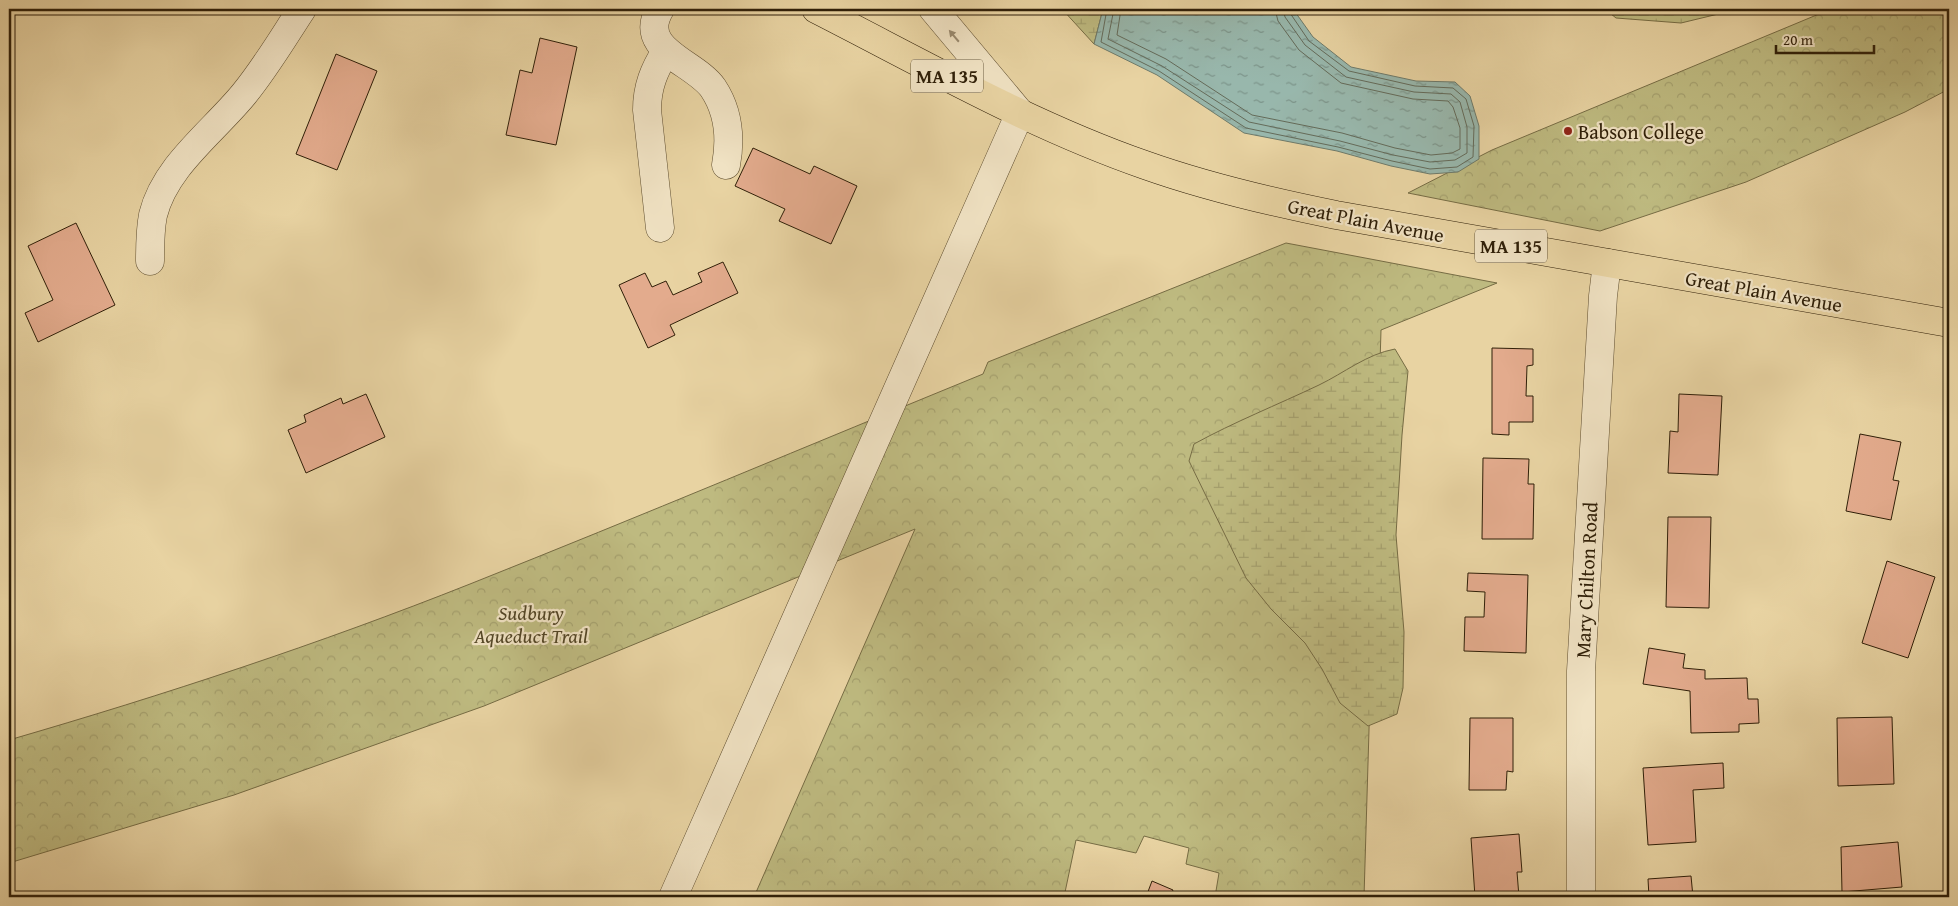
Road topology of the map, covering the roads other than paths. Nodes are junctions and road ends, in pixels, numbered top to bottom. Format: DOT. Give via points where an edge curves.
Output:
graph roads {
  1 [pos="302,9"];
  2 [pos="660,9"];
  3 [pos="816,9"];
  4 [pos="933,9"];
  5 [pos="666,51"];
  6 [pos="1020,113"];
  7 [pos="726,165"];
  8 [pos="660,228"];
  9 [pos="150,261"];
  10 [pos="1607,263"];
  11 [pos="1949,323"];
  12 [pos="673,897"];
  13 [pos="1581,897"];
  1 -- 9 [label="street" via="255,81 182,162 162,192 153,216"];
  2 -- 5 [label="street" via="654,30"];
  3 -- 6 [label="main road, Great Plain Avenue / MA 135"];
  6 -- 4 [label="street, one-way"];
  5 -- 7 [label="street" via="702,77 720,100 729,129"];
  5 -- 8 [label="street" via="656,67 647,94"];
  6 -- 10 [label="main road, Great Plain Avenue / MA 135" via="1145,166 1239,194 1336,215"];
  6 -- 12 [label="street"];
  10 -- 11 [label="main road, Great Plain Avenue / MA 135"];
  10 -- 13 [label="street, Mary Chilton Road" via="1581,671"];
}
